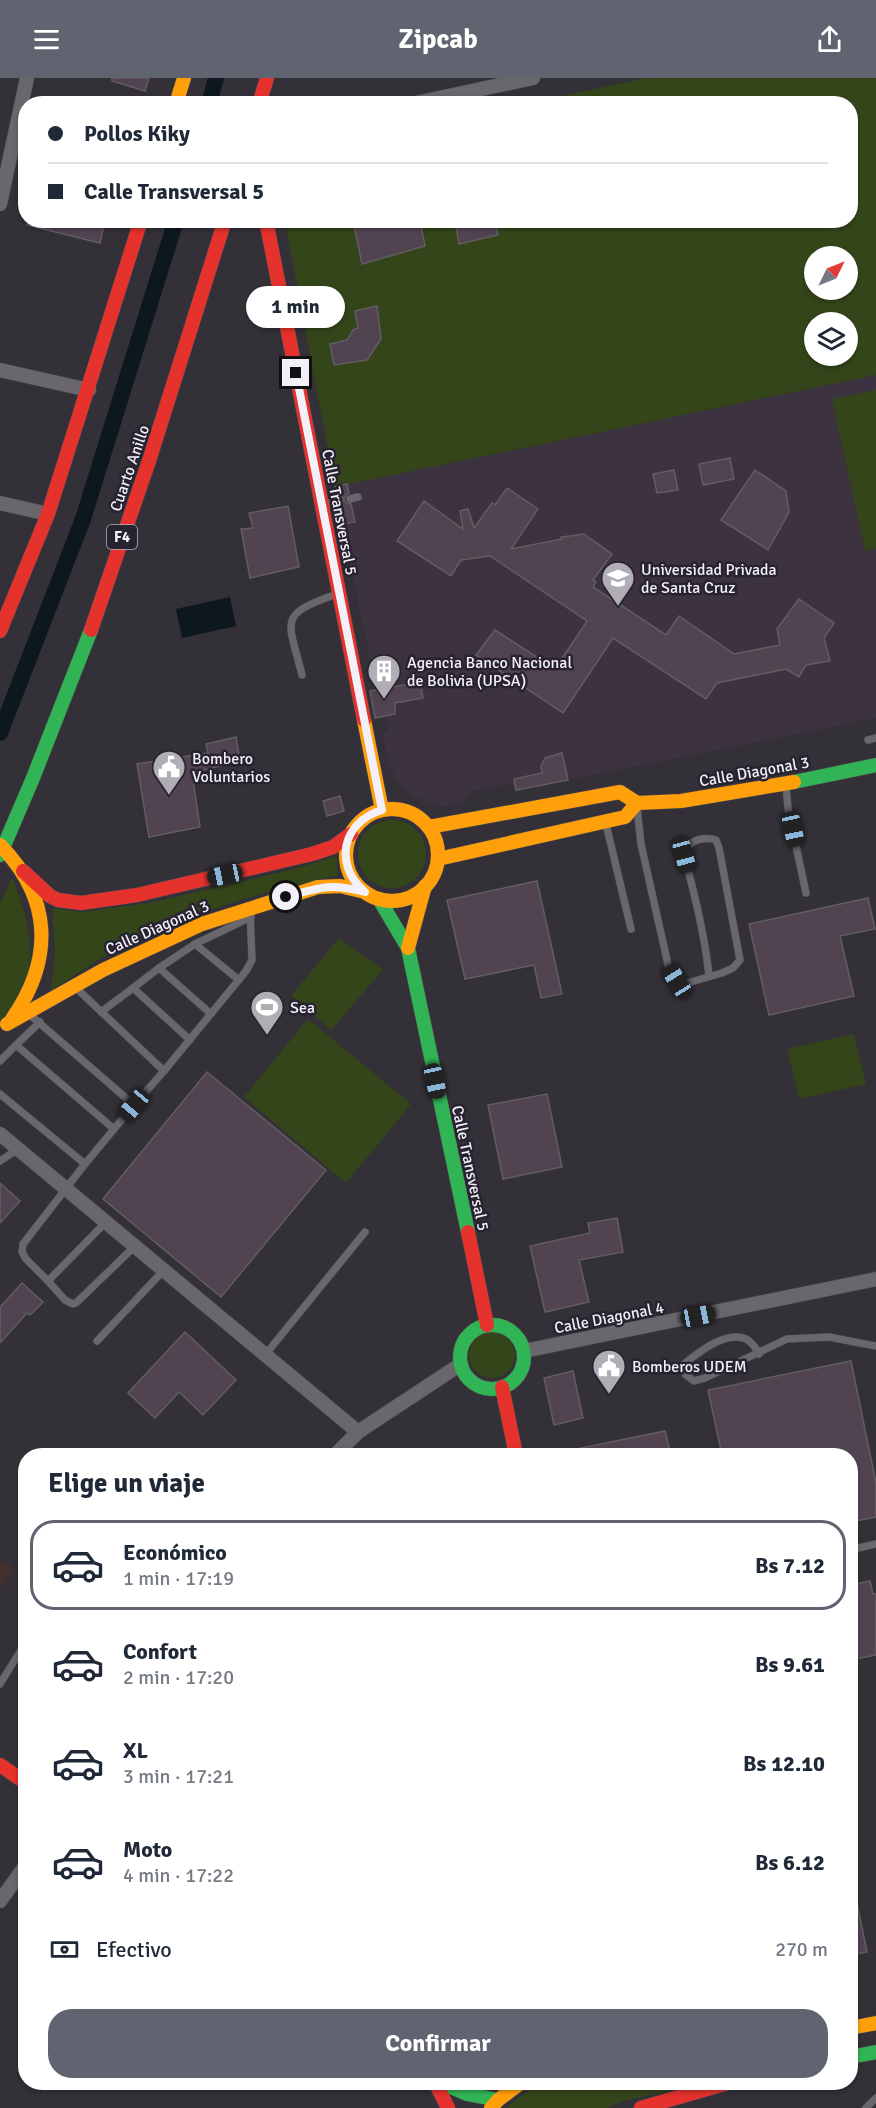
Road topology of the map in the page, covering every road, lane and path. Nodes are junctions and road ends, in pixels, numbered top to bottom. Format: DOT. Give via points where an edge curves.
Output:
graph roads {
  1 [pos="27,78"];
  2 [pos="184,78"];
  3 [pos="267,78"];
  4 [pos="533,78"];
  5 [pos="23,96"];
  6 [pos="178,96"];
  7 [pos="262,96"];
  8 [pos="449,96"];
  9 [pos="18,120"];
  10 [pos="0,204"];
  11 [pos="139,228"];
  12 [pos="223,228"];
  13 [pos="268,228"];
  14 [pos="0,370"];
  15 [pos="89,390"];
  16 [pos="338,501"];
  17 [pos="0,503"];
  18 [pos="322,504"];
  19 [pos="48,514"];
  20 [pos="340,593"];
  21 [pos="0,631"];
  22 [pos="303,675"];
  23 [pos="876,765"];
  24 [pos="785,784"];
  25 [pos="561,803"];
  26 [pos="637,803"];
  27 [pos="382,810"];
  28 [pos="605,821"];
  29 [pos="429,827"];
  30 [pos="567,830"];
  31 [pos="351,834"];
  32 [pos="1,849"];
  33 [pos="438,859"];
  34 [pos="23,871"];
  35 [pos="425,886"];
  36 [pos="365,892"];
  37 [pos="806,893"];
  38 [pos="379,899"];
  39 [pos="251,912"];
  40 [pos="631,929"];
  41 [pos="195,944"];
  42 [pos="408,948"];
  43 [pos="159,969"];
  44 [pos="710,976"];
  45 [pos="239,980"];
  46 [pos="73,985"];
  47 [pos="133,988"];
  48 [pos="27,1012"];
  49 [pos="101,1012"];
  50 [pos="211,1014"];
  51 [pos="40,1022"];
  52 [pos="4,1028"];
  53 [pos="190,1040"];
  54 [pos="16,1045"];
  55 [pos="0,1061"];
  56 [pos="164,1071"];
  57 [pos="0,1094"];
  58 [pos="134,1105"];
  59 [pos="114,1130"];
  60 [pos="0,1134"];
  61 [pos="18,1149"];
  62 [pos="0,1161"];
  63 [pos="84,1164"];
  64 [pos="65,1190"];
  65 [pos="105,1223"];
  66 [pos="365,1232"];
  67 [pos="134,1247"];
  68 [pos="163,1271"];
  69 [pos="876,1279"];
  70 [pos="48,1281"];
  71 [pos="487,1325"];
  72 [pos="97,1341"];
  73 [pos="876,1346"];
  74 [pos="524,1351"];
  75 [pos="759,1354"];
  76 [pos="265,1355"];
  77 [pos="461,1364"];
  78 [pos="502,1387"];
  79 [pos="358,1432"];
  80 [pos="341,1448"];
  81 [pos="515,1448"];
  82 [pos="876,1544"];
  83 [pos="858,1548"];
  84 [pos="18,1655"];
  85 [pos="0,1684"];
  86 [pos="0,1765"];
  87 [pos="18,1777"];
  88 [pos="18,1876"];
  89 [pos="0,1900"];
  90 [pos="876,2023"];
  91 [pos="858,2026"];
  92 [pos="876,2052"];
  93 [pos="858,2055"];
  94 [pos="440,2090"];
  95 [pos="455,2090"];
  96 [pos="512,2090"];
  97 [pos="683,2090"];
  98 [pos="702,2090"];
  99 [pos="676,2097"];
  100 [pos="876,2098"];
  101 [pos="494,2104"];
  102 [pos="448,2108"];
  103 [pos="641,2108"];
  104 [pos="867,2108"];
  1 -- 5 [label="street"];
  2 -- 6 [label="main road"];
  3 -- 7 [label="main road"];
  4 -- 8 [label="street"];
  9 -- 10 [label="street"];
  11 -- 15 [label="main road"];
  12 -- 32 [label="main road, Cuarto Anillo / F4" via="184,355 88,636"];
  13 -- 18 [label="main road, Calle Transversal 5"];
  14 -- 15 [label="street"];
  15 -- 19 [label="main road"];
  16 -- 18 [label="lane"];
  17 -- 19 [label="street"];
  18 -- 20 [label="main road, Calle Transversal 5"];
  19 -- 21 [label="main road"];
  20 -- 22 [label="lane" via="299,609 291,617"];
  20 -- 27 [label="main road, Calle Transversal 5"];
  23 -- 24 [label="main road, Calle Diagonal 3"];
  24 -- 26 [label="main road, Calle Diagonal 3" via="681,801"];
  24 -- 37 [label="lane"];
  25 -- 26 [label="main road, Calle Diagonal 3" via="620,792"];
  25 -- 29 [label="main road, Calle Diagonal 3"];
  25 -- 30 [label="main road"];
  26 -- 28 [label="main road" via="625,817"];
  26 -- 44 [label="lane" via="641,844 669,969 684,984"];
  27 -- 29 [label="main road" via="408,812"];
  27 -- 31 [label="main road" via="360,821"];
  28 -- 30 [label="main road"];
  28 -- 40 [label="lane"];
  29 -- 33 [label="main road"];
  30 -- 33 [label="main road"];
  31 -- 34 [label="main road, Calle Diagonal 3" via="333,847 312,854 137,895 81,903 50,896"];
  31 -- 36 [label="main road" via="346,849 347,866"];
  32 -- 34 [label="main road"];
  33 -- 35 [label="main road"];
  34 -- 52 [label="main road" via="39,912 40,956 27,997"];
  35 -- 38 [label="main road" via="404,899"];
  35 -- 42 [label="main road, Calle Transversal 5"];
  36 -- 38 [label="main road"];
  36 -- 39 [label="main road, Calle Diagonal 3" via="323,886"];
  38 -- 42 [label="main road, Calle Transversal 5"];
  39 -- 41 [label="lane"];
  39 -- 45 [label="lane" via="252,960"];
  39 -- 46 [label="main road, Calle Diagonal 3" via="223,916 124,958"];
  41 -- 43 [label="lane"];
  41 -- 45 [label="lane"];
  42 -- 71 [label="main road, Calle Transversal 5"];
  43 -- 47 [label="lane"];
  43 -- 50 [label="lane"];
  44 -- 44 [label="lane" via="733,968 740,960 719,848 716,840 708,838 691,842 684,855"];
  45 -- 50 [label="lane"];
  46 -- 48 [label="main road, Calle Diagonal 3"];
  46 -- 49 [label="lane"];
  47 -- 49 [label="lane"];
  47 -- 53 [label="lane"];
  48 -- 51 [label="lane"];
  48 -- 52 [label="main road, Calle Diagonal 3"];
  49 -- 56 [label="lane"];
  50 -- 53 [label="lane"];
  51 -- 54 [label="lane"];
  51 -- 58 [label="lane"];
  53 -- 56 [label="lane"];
  54 -- 55 [label="lane"];
  54 -- 59 [label="lane"];
  56 -- 58 [label="lane"];
  57 -- 63 [label="lane"];
  58 -- 59 [label="lane"];
  59 -- 63 [label="lane"];
  60 -- 61 [label="street"];
  61 -- 62 [label="lane"];
  61 -- 64 [label="street"];
  63 -- 64 [label="lane"];
  64 -- 65 [label="street"];
  64 -- 70 [label="lane" via="23,1244 26,1259"];
  65 -- 67 [label="street"];
  65 -- 70 [label="lane"];
  66 -- 76 [label="lane"];
  67 -- 68 [label="street"];
  67 -- 70 [label="lane" via="76,1303 65,1300"];
  68 -- 72 [label="lane"];
  68 -- 76 [label="street"];
  69 -- 74 [label="street, Calle Diagonal 4"];
  71 -- 74 [label="main road" via="506,1328"];
  71 -- 77 [label="main road" via="477,1328 463,1343"];
  73 -- 75 [label="lane" via="828,1337 788,1339"];
  74 -- 78 [label="main road" via="522,1369"];
  75 -- 75 [label="lane" via="694,1381 683,1372 684,1364 705,1346 730,1338 745,1338"];
  76 -- 79 [label="street"];
  77 -- 78 [label="main road" via="472,1381 491,1389"];
  77 -- 79 [label="street"];
  78 -- 81 [label="main road"];
  79 -- 80 [label="street"];
  82 -- 83 [label="lane"];
  84 -- 85 [label="lane"];
  86 -- 87 [label="main road"];
  88 -- 89 [label="street"];
  90 -- 91 [label="main road"];
  92 -- 93 [label="main road"];
  94 -- 102 [label="main road"];
  95 -- 101 [label="main road"];
  96 -- 101 [label="main road"];
  97 -- 99 [label="main road"];
  98 -- 99 [label="main road"];
  99 -- 103 [label="main road"];
  100 -- 104 [label="lane"];
}
